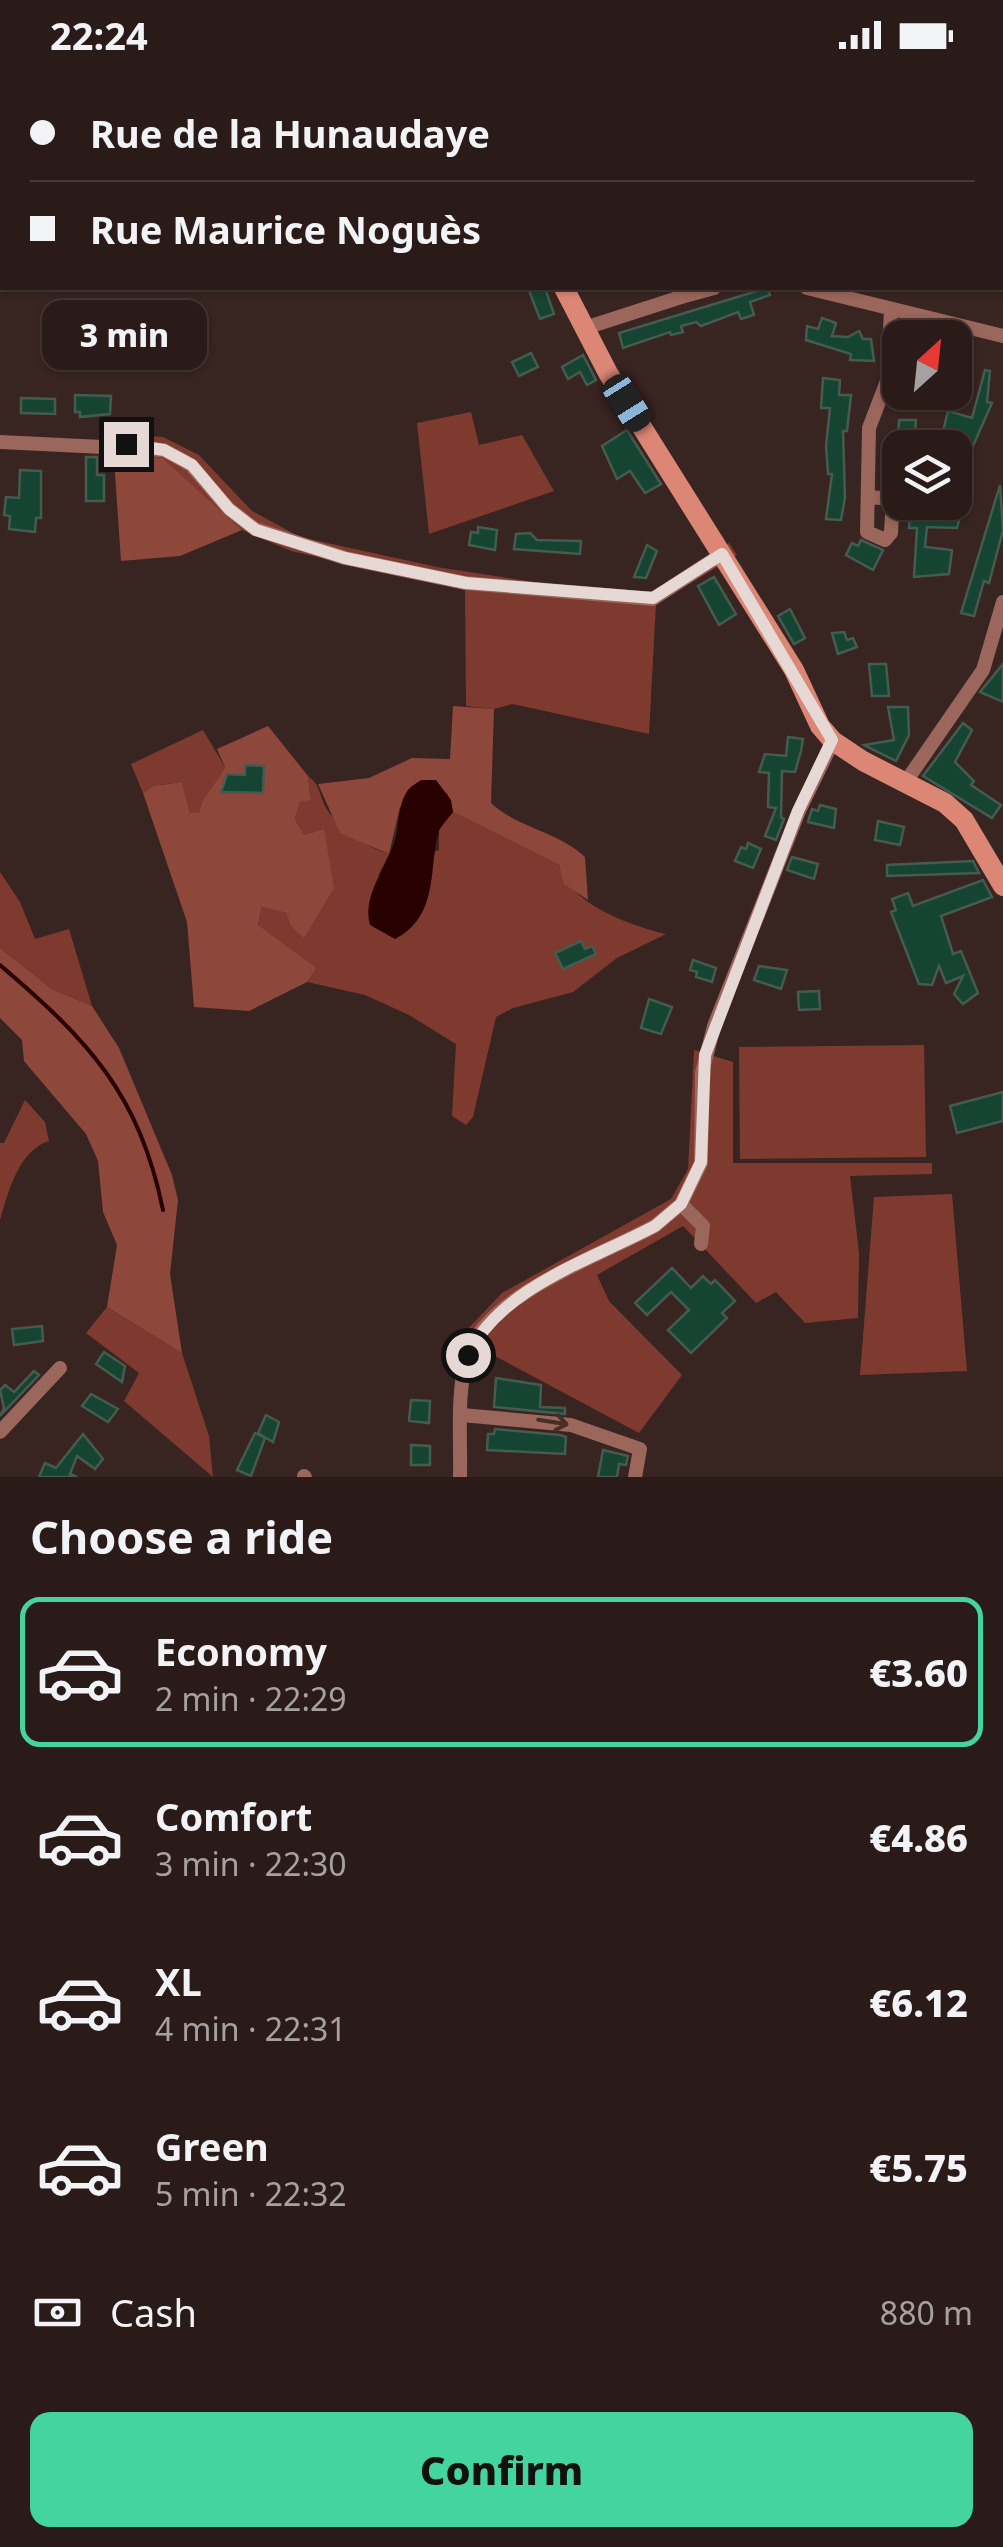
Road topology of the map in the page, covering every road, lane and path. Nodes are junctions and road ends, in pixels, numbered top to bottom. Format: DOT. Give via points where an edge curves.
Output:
graph roads {
  1 [pos="565,290"];
  2 [pos="814,290"];
  3 [pos="679,292"];
  4 [pos="892,311"];
  5 [pos="582,329"];
  6 [pos="1003,336"];
  7 [pos="0,442"];
  8 [pos="868,497"];
  9 [pos="722,554"];
  10 [pos="1003,602"];
  11 [pos="998,643"];
  12 [pos="832,740"];
  13 [pos="907,780"];
  14 [pos="1003,886"];
  15 [pos="681,1204"];
  16 [pos="701,1244"];
  17 [pos="60,1368"];
  18 [pos="462,1415"];
  19 [pos="0,1432"];
  20 [pos="460,1477"];
  21 [pos="635,1477"];
  1 -- 5 [label="street"];
  2 -- 4 [label="street"];
  3 -- 5 [label="street"];
  4 -- 6 [label="street"];
  4 -- 8 [label="street" via="887,381 869,428"];
  5 -- 9 [label="street"];
  7 -- 9 [label="street" via="164,450 192,465 256,530 345,558 466,583 653,598"];
  9 -- 12 [label="street"];
  10 -- 11 [label="street"];
  11 -- 13 [label="street"];
  12 -- 13 [label="street"];
  12 -- 15 [label="street" via="720,1008 704,1062 701,1162"];
  13 -- 14 [label="street" via="964,820"];
  15 -- 16 [label="street" via="703,1226"];
  15 -- 18 [label="street" via="655,1226 500,1311 468,1355"];
  17 -- 19 [label="street"];
  18 -- 20 [label="street"];
  18 -- 21 [label="street, one-way" via="572,1425 640,1449"];
}
